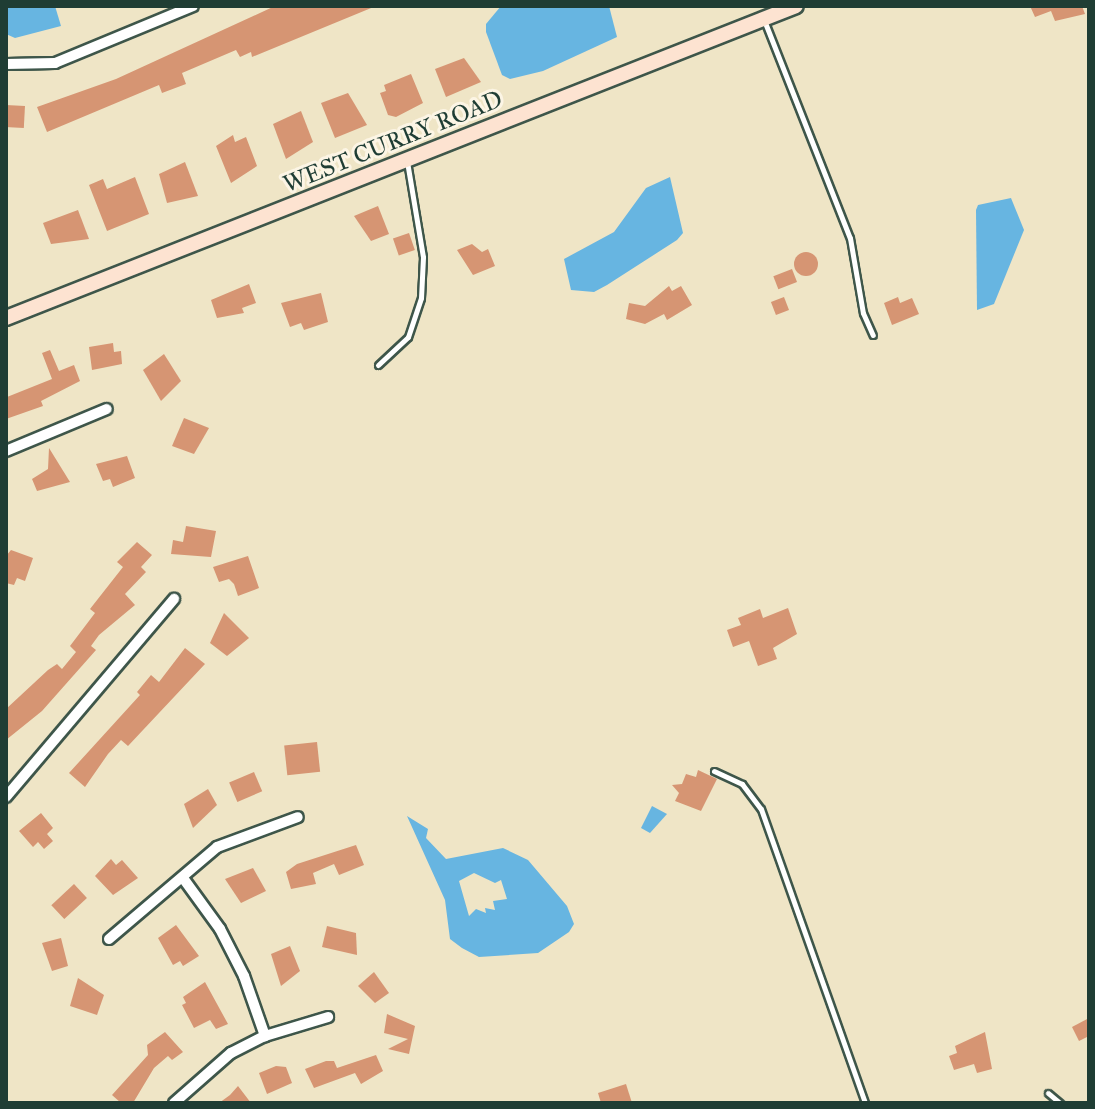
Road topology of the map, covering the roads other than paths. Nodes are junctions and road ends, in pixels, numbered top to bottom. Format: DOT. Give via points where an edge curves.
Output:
graph roads {
  1 [pos="193,6"];
  2 [pos="796,6"];
  3 [pos="764,19"];
  4 [pos="6,64"];
  5 [pos="407,160"];
  6 [pos="6,318"];
  7 [pos="873,335"];
  8 [pos="378,365"];
  9 [pos="107,409"];
  10 [pos="6,451"];
  11 [pos="174,599"];
  12 [pos="714,771"];
  13 [pos="6,797"];
  14 [pos="298,817"];
  15 [pos="183,878"];
  16 [pos="109,939"];
  17 [pos="328,1017"];
  18 [pos="265,1036"];
  19 [pos="1048,1093"];
  20 [pos="174,1103"];
  21 [pos="865,1103"];
  22 [pos="1060,1103"];
  1 -- 4 [label="street" via="55,63"];
  2 -- 3 [label="street, WEST CURRY ROAD"];
  3 -- 5 [label="street, WEST CURRY ROAD"];
  3 -- 7 [label="lane" via="850,238 858,294"];
  5 -- 6 [label="street, WEST CURRY ROAD"];
  5 -- 8 [label="lane" via="423,257 421,298 408,337"];
  9 -- 10 [label="street"];
  11 -- 13 [label="street"];
  12 -- 21 [label="lane" via="742,784 761,809"];
  14 -- 15 [label="street" via="241,834 217,847"];
  15 -- 16 [label="street"];
  15 -- 18 [label="street" via="226,941"];
  17 -- 18 [label="street"];
  18 -- 20 [label="street" via="202,1073"];
  19 -- 22 [label="lane"];
}
